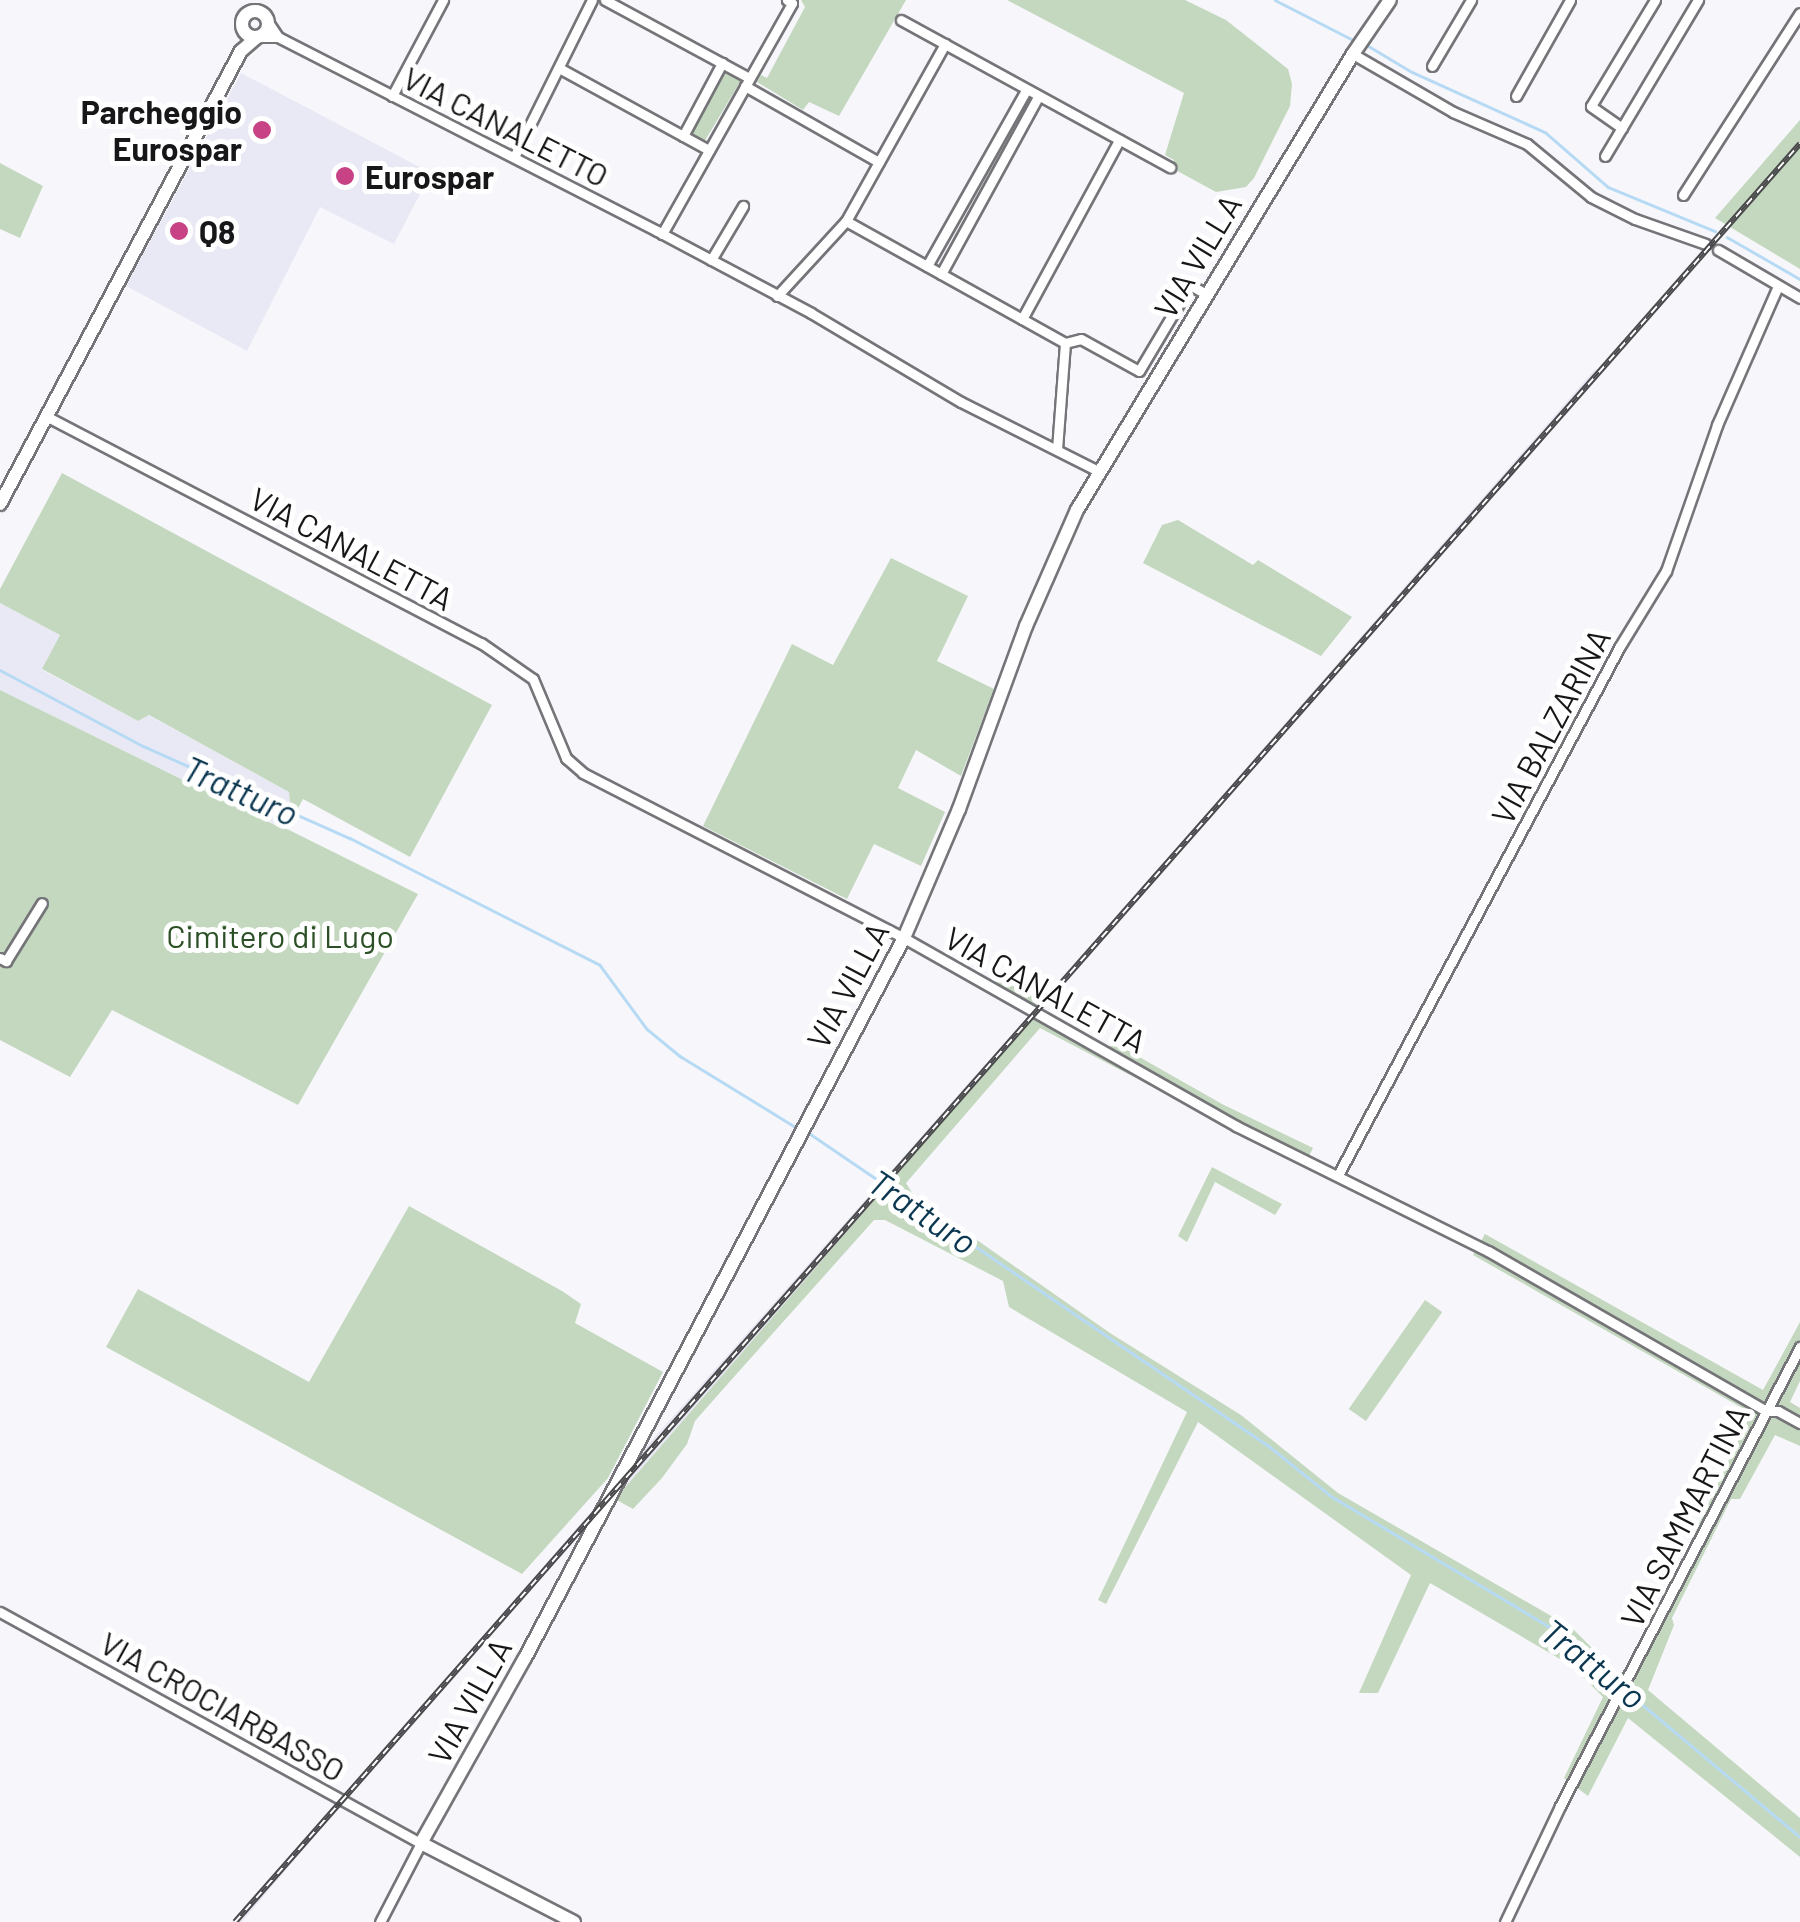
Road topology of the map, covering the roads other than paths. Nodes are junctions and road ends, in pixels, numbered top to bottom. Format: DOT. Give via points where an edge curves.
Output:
graph roads {
  1 [pos="267,0"];
  2 [pos="443,0"];
  3 [pos="592,0"];
  4 [pos="604,0"];
  5 [pos="1390,0"];
  6 [pos="1471,0"];
  7 [pos="1570,0"];
  8 [pos="1655,0"];
  9 [pos="1698,0"];
  10 [pos="790,2"];
  11 [pos="251,11"];
  12 [pos="1800,13"];
  13 [pos="268,20"];
  14 [pos="900,20"];
  15 [pos="242,29"];
  16 [pos="258,37"];
  17 [pos="278,37"];
  18 [pos="945,44"];
  19 [pos="241,51"];
  20 [pos="1352,54"];
  21 [pos="722,63"];
  22 [pos="1432,66"];
  23 [pos="559,68"];
  24 [pos="747,82"];
  25 [pos="1026,90"];
  26 [pos="392,96"];
  27 [pos="1516,96"];
  28 [pos="1038,97"];
  29 [pos="1622,128"];
  30 [pos="683,136"];
  31 [pos="1120,140"];
  32 [pos="709,150"];
  33 [pos="1605,156"];
  34 [pos="514,157"];
  35 [pos="879,162"];
  36 [pos="1170,167"];
  37 [pos="1683,195"];
  38 [pos="743,206"];
  39 [pos="846,221"];
  40 [pos="662,234"];
  41 [pos="1706,244"];
  42 [pos="1718,250"];
  43 [pos="711,260"];
  44 [pos="927,266"];
  45 [pos="941,274"];
  46 [pos="1777,288"];
  47 [pos="1206,294"];
  48 [pos="777,296"];
  49 [pos="1800,298"];
  50 [pos="1022,319"];
  51 [pos="1065,343"];
  52 [pos="46,416"];
  53 [pos="1057,450"];
  54 [pos="1098,471"];
  55 [pos="0,504"];
  56 [pos="42,903"];
  57 [pos="904,938"];
  58 [pos="0,958"];
  59 [pos="1338,1175"];
  60 [pos="1800,1347"];
  61 [pos="1766,1411"];
  62 [pos="1800,1423"];
  63 [pos="0,1612"];
  64 [pos="421,1843"];
  65 [pos="380,1922"];
  66 [pos="574,1922"];
  67 [pos="1504,1922"];
  1 -- 11 [label="street"];
  1 -- 13 [label="street"];
  2 -- 26 [label="street"];
  3 -- 23 [label="street"];
  4 -- 21 [label="street"];
  5 -- 20 [label="street, VIA VILLA"];
  6 -- 22 [label="street"];
  7 -- 27 [label="street"];
  8 -- 29 [label="street" via="1591,106"];
  9 -- 29 [label="street"];
  10 -- 24 [label="street"];
  11 -- 13 [label="street"];
  11 -- 15 [label="street"];
  12 -- 37 [label="street"];
  13 -- 16 [label="street"];
  13 -- 17 [label="street, VIA CANALETTO"];
  14 -- 18 [label="street"];
  15 -- 16 [label="street"];
  15 -- 19 [label="street"];
  16 -- 17 [label="street, VIA CANALETTO"];
  16 -- 19 [label="street"];
  17 -- 26 [label="street, VIA CANALETTO"];
  18 -- 25 [label="street"];
  18 -- 35 [label="street"];
  19 -- 52 [label="street"];
  20 -- 41 [label="street" via="1453,112 1526,144 1591,197"];
  20 -- 47 [label="street, VIA VILLA"];
  21 -- 24 [label="street"];
  21 -- 30 [label="street"];
  23 -- 30 [label="street"];
  23 -- 34 [label="street"];
  24 -- 32 [label="street"];
  24 -- 35 [label="street"];
  25 -- 28 [label="street"];
  25 -- 44 [label="street"];
  26 -- 34 [label="street, VIA CANALETTO"];
  28 -- 31 [label="street"];
  28 -- 45 [label="street"];
  29 -- 33 [label="street"];
  30 -- 32 [label="street"];
  31 -- 36 [label="street"];
  31 -- 50 [label="street"];
  32 -- 40 [label="street"];
  34 -- 40 [label="street, VIA CANALETTO"];
  35 -- 39 [label="street"];
  38 -- 43 [label="street"];
  39 -- 44 [label="street"];
  39 -- 48 [label="street"];
  40 -- 43 [label="street, VIA CANALETTO"];
  42 -- 46 [label="street"];
  43 -- 48 [label="street, VIA CANALETTO"];
  44 -- 45 [label="street"];
  45 -- 50 [label="street"];
  46 -- 49 [label="street"];
  46 -- 59 [label="street, VIA BALZARINA" via="1717,425 1666,570"];
  47 -- 51 [label="street" via="1190,285 1138,370 1080,339"];
  47 -- 54 [label="street, VIA VILLA"];
  48 -- 53 [label="street, VIA CANALETTO"];
  50 -- 51 [label="street"];
  51 -- 53 [label="street"];
  52 -- 55 [label="street"];
  52 -- 57 [label="street, VIA CANALETTA" via="481,643 533,679 566,758 615,791"];
  53 -- 54 [label="street, VIA CANALETTO"];
  54 -- 57 [label="street, VIA VILLA" via="1026,626 960,809"];
  56 -- 58 [label="street" via="6,961"];
  57 -- 59 [label="street, VIA CANALETTA" via="1236,1126"];
  57 -- 64 [label="street, VIA VILLA"];
  59 -- 61 [label="street, VIA CANALETTA" via="1488,1251"];
  60 -- 61 [label="street, VIA SAMMARTINA"];
  61 -- 62 [label="street, VIA CANALETTA"];
  61 -- 67 [label="street, VIA SAMMARTINA"];
  63 -- 64 [label="street, VIA CROCIARBASSO"];
  64 -- 65 [label="street"];
  64 -- 66 [label="street"];
}
